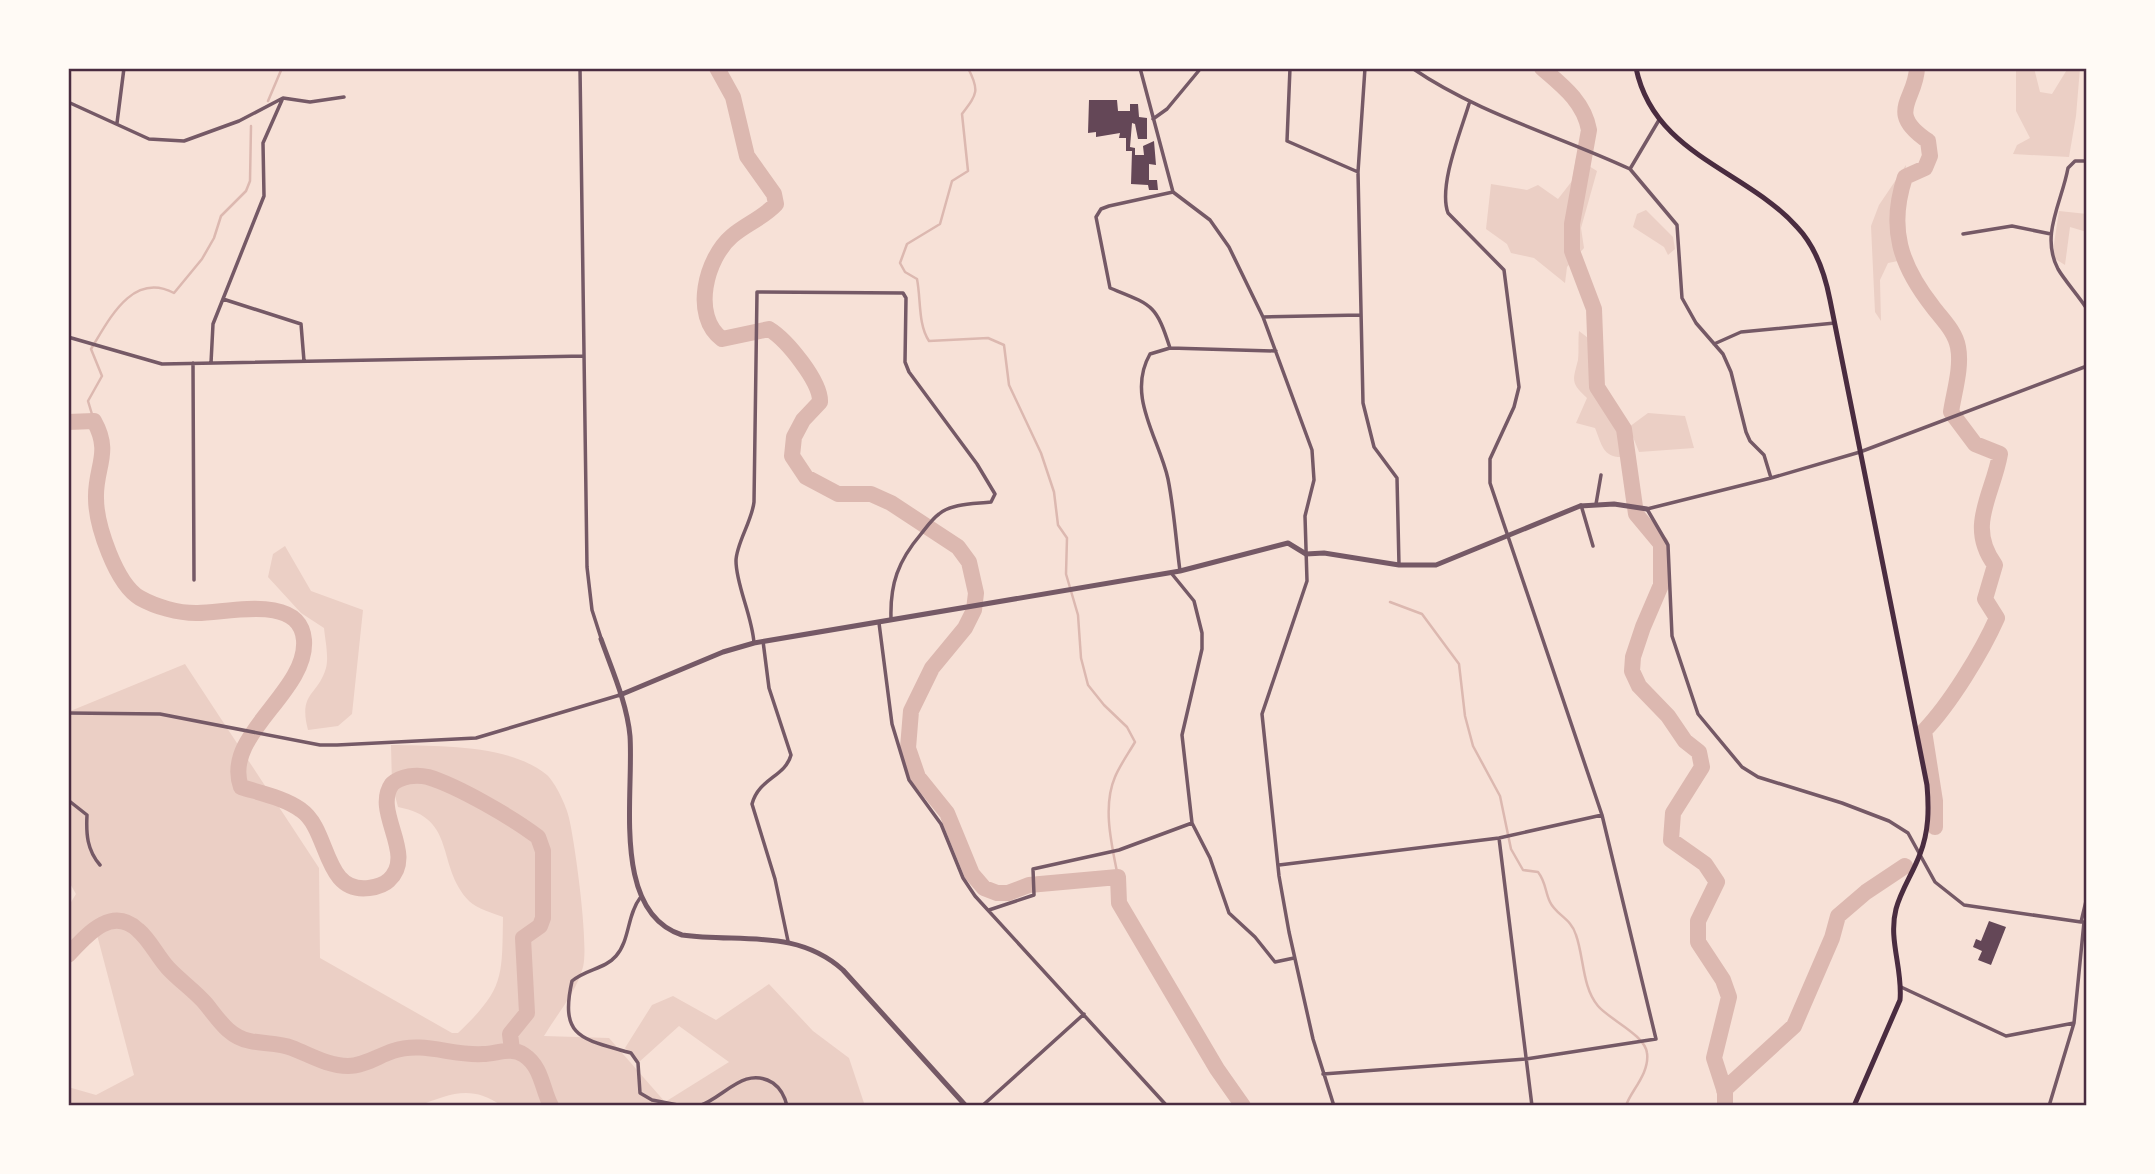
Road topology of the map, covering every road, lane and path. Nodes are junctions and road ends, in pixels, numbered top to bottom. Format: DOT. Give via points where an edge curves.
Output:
graph roads {
  1 [pos="124,68"];
  2 [pos="580,68"];
  3 [pos="1140,68"];
  4 [pos="1201,68"];
  5 [pos="1290,68"];
  6 [pos="1365,68"];
  7 [pos="1412,68"];
  8 [pos="1636,68"];
  9 [pos="344,97"];
  10 [pos="282,98"];
  11 [pos="68,102"];
  12 [pos="1469,104"];
  13 [pos="1153,119"];
  14 [pos="1659,120"];
  15 [pos="117,123"];
  16 [pos="2087,161"];
  17 [pos="1630,169"];
  18 [pos="1358,172"];
  19 [pos="1173,192"];
  20 [pos="1963,234"];
  21 [pos="2051,234"];
  22 [pos="223,299"];
  23 [pos="2087,309"];
  24 [pos="1361,315"];
  25 [pos="1263,317"];
  26 [pos="1835,323"];
  27 [pos="68,337"];
  28 [pos="1714,344"];
  29 [pos="1170,348"];
  30 [pos="1276,351"];
  31 [pos="585,356"];
  32 [pos="304,361"];
  33 [pos="192,363"];
  34 [pos="211,363"];
  35 [pos="2087,366"];
  36 [pos="1860,452"];
  37 [pos="1601,475"];
  38 [pos="1771,478"];
  39 [pos="1596,503"];
  40 [pos="1581,505"];
  41 [pos="1647,509"];
  42 [pos="1509,534"];
  43 [pos="1593,546"];
  44 [pos="1306,554"];
  45 [pos="1399,565"];
  46 [pos="1180,571"];
  47 [pos="1171,573"];
  48 [pos="194,580"];
  49 [pos="891,618"];
  50 [pos="879,621"];
  51 [pos="601,639"];
  52 [pos="763,641"];
  53 [pos="754,643"];
  54 [pos="620,695"];
  55 [pos="68,713"];
  56 [pos="68,800"];
  57 [pos="1602,815"];
  58 [pos="1192,823"];
  59 [pos="1499,838"];
  60 [pos="1920,854"];
  61 [pos="100,865"];
  62 [pos="1278,865"];
  63 [pos="2087,897"];
  64 [pos="640,898"];
  65 [pos="989,910"];
  66 [pos="2084,922"];
  67 [pos="788,941"];
  68 [pos="1294,958"];
  69 [pos="1901,986"];
  70 [pos="1084,1014"];
  71 [pos="2074,1023"];
  72 [pos="1525,1059"];
  73 [pos="1323,1074"];
  74 [pos="683,1106"];
  75 [pos="699,1106"];
  76 [pos="787,1106"];
  77 [pos="966,1106"];
  78 [pos="982,1106"];
  79 [pos="1167,1106"];
  80 [pos="1334,1106"];
  81 [pos="1532,1106"];
  82 [pos="1854,1106"];
  83 [pos="2049,1106"];
  1 -- 15 [label="street"];
  2 -- 31 [label="street"];
  3 -- 13 [label="street"];
  4 -- 13 [label="street"];
  5 -- 18 [label="street" via="1287,141"];
  6 -- 18 [label="street"];
  7 -- 12 [label="street"];
  8 -- 14 [label="main road"];
  9 -- 10 [label="street" via="310,102"];
  10 -- 15 [label="street" via="258,113 184,141 149,139"];
  10 -- 22 [label="street" via="263,143 264,196"];
  11 -- 15 [label="street"];
  12 -- 17 [label="street"];
  12 -- 42 [label="street" via="1449,169 1446,207 1504,270 1519,387 1489,471"];
  13 -- 19 [label="street"];
  14 -- 17 [label="street"];
  14 -- 26 [label="main road" via="1679,142 1800,229 1825,278"];
  16 -- 21 [label="street" via="2075,161 2068,168"];
  17 -- 28 [label="street" via="1677,225 1682,298"];
  18 -- 24 [label="street"];
  19 -- 25 [label="street" via="1222,235"];
  19 -- 29 [label="street" via="1109,206 1096,217 1110,288 1159,313"];
  20 -- 21 [label="street" via="2012,226"];
  21 -- 23 [label="street" via="2050,249 2060,273"];
  22 -- 32 [label="street" via="301,324"];
  22 -- 34 [label="street" via="213,324"];
  24 -- 25 [label="street"];
  24 -- 45 [label="street" via="1363,403 1374,447 1397,478"];
  25 -- 30 [label="street"];
  26 -- 28 [label="street" via="1741,332"];
  26 -- 36 [label="main road"];
  27 -- 33 [label="street" via="162,364"];
  28 -- 38 [label="street" via="1731,372 1750,442 1764,455"];
  29 -- 30 [label="street"];
  29 -- 46 [label="street" via="1150,354 1143,367 1143,407 1166,472"];
  30 -- 44 [label="street" via="1312,450 1314,480 1306,516"];
  31 -- 32 [label="street"];
  31 -- 51 [label="street" via="587,567"];
  32 -- 34 [label="street"];
  33 -- 34 [label="street"];
  33 -- 48 [label="street"];
  35 -- 36 [label="street"];
  36 -- 38 [label="street"];
  36 -- 60 [label="main road" via="1927,785 1929,817"];
  37 -- 39 [label="street"];
  38 -- 41 [label="street"];
  39 -- 40 [label="street"];
  39 -- 41 [label="street"];
  40 -- 42 [label="street"];
  40 -- 43 [label="street"];
  41 -- 60 [label="street" via="1668,545 1672,636 1698,714 1742,767 1758,777 1889,821 1908,833"];
  42 -- 45 [label="street" via="1436,565"];
  42 -- 57 [label="street"];
  44 -- 45 [label="street"];
  44 -- 46 [label="street" via="1288,543"];
  44 -- 62 [label="street" via="1307,581 1262,714"];
  46 -- 47 [label="street"];
  47 -- 49 [label="street"];
  47 -- 58 [label="street" via="1194,601 1202,633 1182,735"];
  49 -- 50 [label="street"];
  49 -- 53 [label="street" via="897,568 916,540 939,514 991,502 995,494 909,372 903,293 757,292 754,502 736,561"];
  50 -- 52 [label="street"];
  50 -- 65 [label="street" via="892,724 909,780 941,824 969,887"];
  51 -- 54 [label="street"];
  52 -- 53 [label="street"];
  52 -- 67 [label="street" via="776,714 791,755 784,769 759,786 752,804"];
  53 -- 54 [label="street"];
  54 -- 55 [label="street" via="486,736 320,745 160,714"];
  54 -- 64 [label="street" via="630,736 634,866"];
  56 -- 61 [label="street" via="87,815 91,855"];
  57 -- 59 [label="street"];
  57 -- 72 [label="street" via="1656,1039"];
  58 -- 65 [label="street" via="1115,851 1033,869 1034,895"];
  58 -- 68 [label="street" via="1229,913 1275,962"];
  59 -- 62 [label="street"];
  59 -- 72 [label="street"];
  60 -- 66 [label="street" via="1942,891 1964,905"];
  60 -- 69 [label="main road" via="1895,910 1892,935"];
  62 -- 68 [label="street"];
  63 -- 66 [label="street"];
  64 -- 67 [label="street" via="661,924 682,935"];
  64 -- 74 [label="street" via="631,910 618,954 608,964 572,981 568,1017 583,1039 631,1053 638,1063 640,1093"];
  65 -- 70 [label="street"];
  66 -- 71 [label="street"];
  67 -- 77 [label="street" via="818,951 843,970"];
  68 -- 73 [label="street"];
  69 -- 71 [label="street" via="2006,1036"];
  69 -- 82 [label="main road" via="1900,1000"];
  70 -- 78 [label="street"];
  70 -- 79 [label="street"];
  71 -- 83 [label="street"];
  72 -- 73 [label="street"];
  72 -- 81 [label="street"];
  73 -- 80 [label="street"];
  75 -- 76 [label="street" via="739,1081 761,1077 777,1086"];
}
